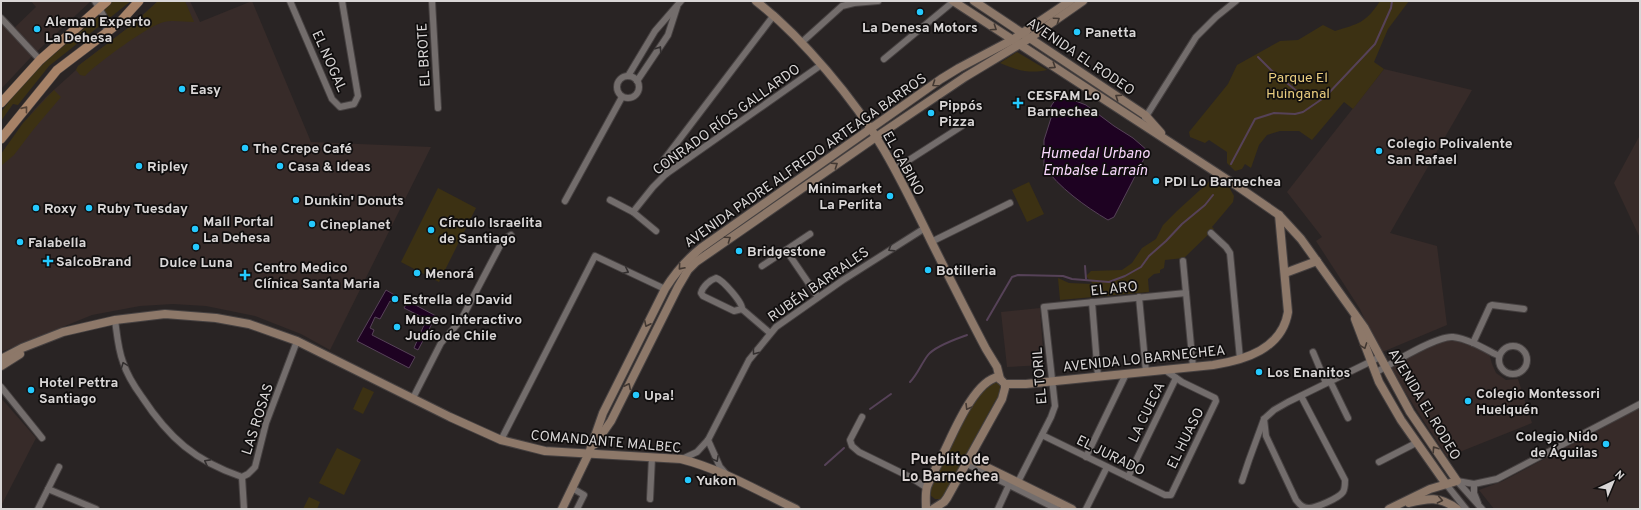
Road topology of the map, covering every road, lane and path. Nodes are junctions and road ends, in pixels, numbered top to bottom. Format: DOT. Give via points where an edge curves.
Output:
graph roads {
  1 [pos="107,1"];
  2 [pos="139,1"];
  3 [pos="144,1"];
  4 [pos="290,1"];
  5 [pos="342,1"];
  6 [pos="432,1"];
  7 [pos="756,1"];
  8 [pos="878,1"];
  9 [pos="954,1"];
  10 [pos="974,1"];
  11 [pos="1070,1"];
  12 [pos="1083,1"];
  13 [pos="1236,1"];
  14 [pos="97,4"];
  15 [pos="679,4"];
  16 [pos="774,16"];
  17 [pos="1,18"];
  18 [pos="124,18"];
  19 [pos="106,33"];
  20 [pos="1023,33"];
  21 [pos="1030,38"];
  22 [pos="1012,40"];
  23 [pos="801,43"];
  24 [pos="1020,44"];
  25 [pos="884,59"];
  26 [pos="40,60"];
  27 [pos="821,65"];
  28 [pos="628,76"];
  29 [pos="637,81"];
  30 [pos="622,97"];
  31 [pos="1,103"];
  32 [pos="438,108"];
  33 [pos="1145,115"];
  34 [pos="1143,125"];
  35 [pos="962,126"];
  36 [pos="870,129"];
  37 [pos="876,137"];
  38 [pos="1,139"];
  39 [pos="1167,140"];
  40 [pos="895,169"];
  41 [pos="666,174"];
  42 [pos="610,200"];
  43 [pos="565,201"];
  44 [pos="1010,204"];
  45 [pos="632,212"];
  46 [pos="1279,215"];
  47 [pos="925,228"];
  48 [pos="656,231"];
  49 [pos="810,234"];
  50 [pos="1211,234"];
  51 [pos="511,236"];
  52 [pos="931,242"];
  53 [pos="786,250"];
  54 [pos="1183,261"];
  55 [pos="1317,261"];
  56 [pos="762,266"];
  57 [pos="1285,273"];
  58 [pos="664,289"];
  59 [pos="1186,294"];
  60 [pos="818,297"];
  61 [pos="1139,297"];
  62 [pos="1092,302"];
  63 [pos="1044,307"];
  64 [pos="742,309"];
  65 [pos="1352,309"];
  66 [pos="1524,310"];
  67 [pos="115,320"];
  68 [pos="770,333"];
  69 [pos="46,338"];
  70 [pos="297,341"];
  71 [pos="1473,343"];
  72 [pos="1313,352"];
  73 [pos="1499,356"];
  74 [pos="1380,357"];
  75 [pos="1,359"];
  76 [pos="1240,359"];
  77 [pos="1370,362"];
  78 [pos="1,366"];
  79 [pos="1193,367"];
  80 [pos="1386,367"];
  81 [pos="1165,370"];
  82 [pos="1146,372"];
  83 [pos="1375,373"];
  84 [pos="1126,374"];
  85 [pos="1098,377"];
  86 [pos="1176,378"];
  87 [pos="999,380"];
  88 [pos="1052,382"];
  89 [pos="1328,382"];
  90 [pos="1026,384"];
  91 [pos="1,387"];
  92 [pos="1301,396"];
  93 [pos="413,398"];
  94 [pos="1002,399"];
  95 [pos="1640,404"];
  96 [pos="862,417"];
  97 [pos="1348,418"];
  98 [pos="1264,419"];
  99 [pos="1042,435"];
  100 [pos="42,438"];
  101 [pos="501,440"];
  102 [pos="708,440"];
  103 [pos="1416,443"];
  104 [pos="589,453"];
  105 [pos="1086,457"];
  106 [pos="652,458"];
  107 [pos="681,459"];
  108 [pos="967,461"];
  109 [pos="1379,462"];
  110 [pos="59,467"];
  111 [pos="1107,467"];
  112 [pos="242,477"];
  113 [pos="728,477"];
  114 [pos="1128,477"];
  115 [pos="1457,481"];
  116 [pos="1007,482"];
  117 [pos="1018,482"];
  118 [pos="1242,482"];
  119 [pos="1446,484"];
  120 [pos="1474,484"];
  121 [pos="572,488"];
  122 [pos="48,489"];
  123 [pos="926,491"];
  124 [pos="1169,496"];
  125 [pos="650,499"];
  126 [pos="944,502"];
  127 [pos="1054,508"];
  128 [pos="1391,508"];
  129 [pos="38,509"];
  130 [pos="96,509"];
  131 [pos="244,509"];
  132 [pos="562,509"];
  133 [pos="577,509"];
  134 [pos="796,509"];
  135 [pos="926,509"];
  136 [pos="933,509"];
  137 [pos="998,509"];
  138 [pos="1072,509"];
  139 [pos="1086,509"];
  140 [pos="1457,509"];
  141 [pos="1466,509"];
  142 [pos="1482,509"];
  1 -- 14 [label="main road"];
  2 -- 18 [label="main road"];
  3 -- 18 [label="street"];
  4 -- 5 [label="street, EL NOGAL" via="332,99 340,107 354,104 358,96"];
  6 -- 32 [label="street, EL BROTE"];
  7 -- 16 [label="street, EL GABINO"];
  8 -- 23 [label="street" via="854,2 842,6"];
  9 -- 22 [label="street, AVENIDA EL RODEO, one-way"];
  9 -- 25 [label="street"];
  10 -- 20 [label="street, AVENIDA EL RODEO"];
  11 -- 20 [label="street, AVENIDA PADRE ALFREDO ARTEAGA BARROS"];
  21 -- 12 [label="street, AVENIDA PADRE ALFREDO ARTEAGA BARROS, one-way"];
  13 -- 33 [label="street" via="1196,37"];
  14 -- 19 [label="street" via="107,22"];
  14 -- 26 [label="main road"];
  15 -- 28 [label="street" via="655,31"];
  29 -- 15 [label="street, one-way" via="668,35"];
  16 -- 23 [label="street, EL GABINO"];
  16 -- 41 [label="street" via="663,160"];
  17 -- 26 [label="street"];
  18 -- 19 [label="main road"];
  38 -- 19 [label="main road, one-way" via="57,70"];
  20 -- 21 [label="street, AVENIDA EL RODEO"];
  20 -- 22 [label="street, AVENIDA PADRE ALFREDO ARTEAGA BARROS"];
  21 -- 24 [label="street, AVENIDA PADRE ALFREDO ARTEAGA BARROS"];
  33 -- 21 [label="street, AVENIDA EL RODEO, one-way"];
  22 -- 24 [label="street, AVENIDA EL RODEO"];
  22 -- 36 [label="street, AVENIDA PADRE ALFREDO ARTEAGA BARROS, one-way" via="952,72"];
  23 -- 27 [label="street, EL GABINO"];
  24 -- 34 [label="street, AVENIDA EL RODEO, one-way"];
  24 -- 37 [label="street, AVENIDA PADRE ALFREDO ARTEAGA BARROS" via="965,77"];
  26 -- 31 [label="main road"];
  27 -- 36 [label="street, EL GABINO"];
  27 -- 41 [label="street, CONRADO RÍOS GALLARDO"];
  28 -- 29 [label="street"];
  28 -- 30 [label="street" via="621,78 617,84"];
  29 -- 30 [label="street" via="638,90 634,96"];
  30 -- 43 [label="street"];
  33 -- 34 [label="street"];
  33 -- 39 [label="street, AVENIDA EL RODEO"];
  34 -- 39 [label="street, AVENIDA EL RODEO"];
  35 -- 40 [label="street"];
  36 -- 37 [label="street, EL GABINO"];
  36 -- 58 [label="street, AVENIDA PADRE ALFREDO ARTEAGA BARROS, one-way" via="701,248 680,267"];
  37 -- 40 [label="street, EL GABINO"];
  104 -- 37 [label="street, AVENIDA PADRE ALFREDO ARTEAGA BARROS, one-way" via="611,421 688,270"];
  39 -- 46 [label="street, AVENIDA EL RODEO"];
  40 -- 47 [label="street, EL GABINO"];
  41 -- 45 [label="street, CONRADO RÍOS GALLARDO"];
  42 -- 45 [label="street"];
  44 -- 52 [label="street"];
  45 -- 48 [label="street"];
  46 -- 55 [label="street, AVENIDA EL RODEO" via="1295,231"];
  46 -- 57 [label="street, AVENIDA LO BARNECHEA"];
  47 -- 52 [label="street, EL GABINO"];
  47 -- 60 [label="street, RUBÉN BARRALES, one-way"];
  49 -- 53 [label="street"];
  50 -- 76 [label="street" via="1230,253"];
  51 -- 93 [label="street" via="503,240 461,320 441,343"];
  52 -- 87 [label="street, EL GABINO" via="997,367"];
  53 -- 56 [label="street"];
  53 -- 60 [label="street"];
  54 -- 59 [label="street"];
  55 -- 57 [label="street"];
  55 -- 65 [label="street, AVENIDA EL RODEO"];
  57 -- 76 [label="street, AVENIDA LO BARNECHEA" via="1288,306 1283,329 1270,344"];
  101 -- 58 [label="street, one-way" via="595,256"];
  58 -- 104 [label="street, AVENIDA PADRE ALFREDO ARTEAGA BARROS, one-way" via="603,413"];
  59 -- 61 [label="street, EL ARO"];
  59 -- 79 [label="street"];
  60 -- 68 [label="street, RUBÉN BARRALES"];
  61 -- 62 [label="street, EL ARO"];
  61 -- 82 [label="street"];
  62 -- 63 [label="street, EL ARO"];
  62 -- 85 [label="street"];
  63 -- 88 [label="street, EL TORIL"];
  64 -- 64 [label="street" via="741,303 719,279 712,279 702,291 703,296 734,310"];
  64 -- 68 [label="street"];
  65 -- 74 [label="street, AVENIDA EL RODEO"];
  65 -- 77 [label="street, AVENIDA EL RODEO, one-way"];
  66 -- 71 [label="street" via="1490,306"];
  67 -- 69 [label="street, COMANDANTE MALBEC"];
  67 -- 70 [label="street, COMANDANTE MALBEC" via="148,315 199,316 249,324"];
  112 -- 67 [label="street, one-way" via="223,471 200,458 176,441 160,422 129,378 122,361"];
  68 -- 102 [label="street, RUBÉN BARRALES, one-way" via="749,360"];
  69 -- 75 [label="street, COMANDANTE MALBEC"];
  69 -- 78 [label="street, COMANDANTE MALBEC"];
  70 -- 93 [label="street, COMANDANTE MALBEC"];
  70 -- 112 [label="street, LAS ROSAS" via="266,423 255,467"];
  71 -- 73 [label="street"];
  71 -- 80 [label="street" via="1452,337 1440,338"];
  72 -- 89 [label="street"];
  73 -- 73 [label="street" via="1500,366 1507,373 1521,372 1527,364 1525,351 1517,346 1512,345 1504,349"];
  74 -- 77 [label="street"];
  74 -- 80 [label="street, AVENIDA EL RODEO"];
  76 -- 79 [label="street, AVENIDA LO BARNECHEA"];
  77 -- 83 [label="street, AVENIDA EL RODEO"];
  77 -- 89 [label="street"];
  79 -- 81 [label="street, AVENIDA LO BARNECHEA"];
  80 -- 83 [label="street"];
  115 -- 80 [label="street, AVENIDA EL RODEO, one-way" via="1410,412"];
  81 -- 82 [label="street, AVENIDA LO BARNECHEA"];
  81 -- 86 [label="street, EL HUASO"];
  82 -- 84 [label="street, AVENIDA LO BARNECHEA"];
  83 -- 103 [label="street, AVENIDA EL RODEO" via="1400,420"];
  84 -- 85 [label="street, AVENIDA LO BARNECHEA"];
  84 -- 105 [label="street"];
  85 -- 88 [label="street, AVENIDA LO BARNECHEA"];
  86 -- 114 [label="street, LA CUECA"];
  86 -- 124 [label="street, EL HUASO" via="1215,398 1216,401"];
  87 -- 90 [label="street, AVENIDA LO BARNECHEA"];
  87 -- 94 [label="street, AVENIDA LO BARNECHEA" via="1005,388"];
  87 -- 123 [label="street, one-way" via="982,387 969,404"];
  88 -- 90 [label="street, AVENIDA LO BARNECHEA"];
  88 -- 99 [label="street, EL TORIL" via="1055,406"];
  89 -- 92 [label="street"];
  89 -- 97 [label="street"];
  90 -- 94 [label="street, AVENIDA LO BARNECHEA"];
  91 -- 100 [label="street"];
  92 -- 98 [label="street" via="1274,410"];
  92 -- 98 [label="street" via="1345,480 1343,493 1317,506 1300,506 1266,436"];
  93 -- 101 [label="street, COMANDANTE MALBEC"];
  94 -- 108 [label="street, AVENIDA LO BARNECHEA"];
  95 -- 120 [label="street" via="1497,479"];
  96 -- 123 [label="street" via="850,440 852,446 910,477"];
  98 -- 118 [label="street"];
  99 -- 105 [label="street, EL JURADO"];
  99 -- 117 [label="street, EL TORIL"];
  101 -- 104 [label="street, COMANDANTE MALBEC" via="545,451"];
  102 -- 107 [label="street, RUBÉN BARRALES" via="690,457"];
  102 -- 113 [label="street, one-way"];
  103 -- 109 [label="street"];
  103 -- 119 [label="street, AVENIDA EL RODEO"];
  104 -- 106 [label="street, COMANDANTE MALBEC"];
  104 -- 121 [label="street, AVENIDA PADRE ALFREDO ARTEAGA BARROS"];
  105 -- 111 [label="street, EL JURADO"];
  106 -- 107 [label="street, COMANDANTE MALBEC"];
  106 -- 125 [label="street"];
  107 -- 113 [label="street, COMANDANTE MALBEC"];
  108 -- 116 [label="street"];
  108 -- 126 [label="street, AVENIDA LO BARNECHEA"];
  110 -- 122 [label="street"];
  111 -- 114 [label="street, EL JURADO"];
  111 -- 139 [label="street"];
  112 -- 131 [label="street"];
  113 -- 134 [label="street, COMANDANTE MALBEC"];
  114 -- 124 [label="street, EL JURADO"];
  115 -- 119 [label="street"];
  115 -- 120 [label="street"];
  115 -- 142 [label="street, AVENIDA EL RODEO"];
  116 -- 117 [label="street"];
  116 -- 127 [label="street"];
  116 -- 137 [label="street"];
  117 -- 138 [label="street"];
  119 -- 128 [label="street"];
  119 -- 141 [label="street, AVENIDA EL RODEO"];
  120 -- 142 [label="street" via="1476,499"];
  121 -- 132 [label="street, AVENIDA PADRE ALFREDO ARTEAGA BARROS"];
  121 -- 133 [label="street" via="584,495"];
  122 -- 129 [label="street"];
  122 -- 130 [label="street"];
  123 -- 126 [label="street" via="930,500"];
  123 -- 135 [label="street"];
  126 -- 136 [label="street, AVENIDA LO BARNECHEA"];
  128 -- 140 [label="street, one-way" via="1424,499 1437,499"];
}
